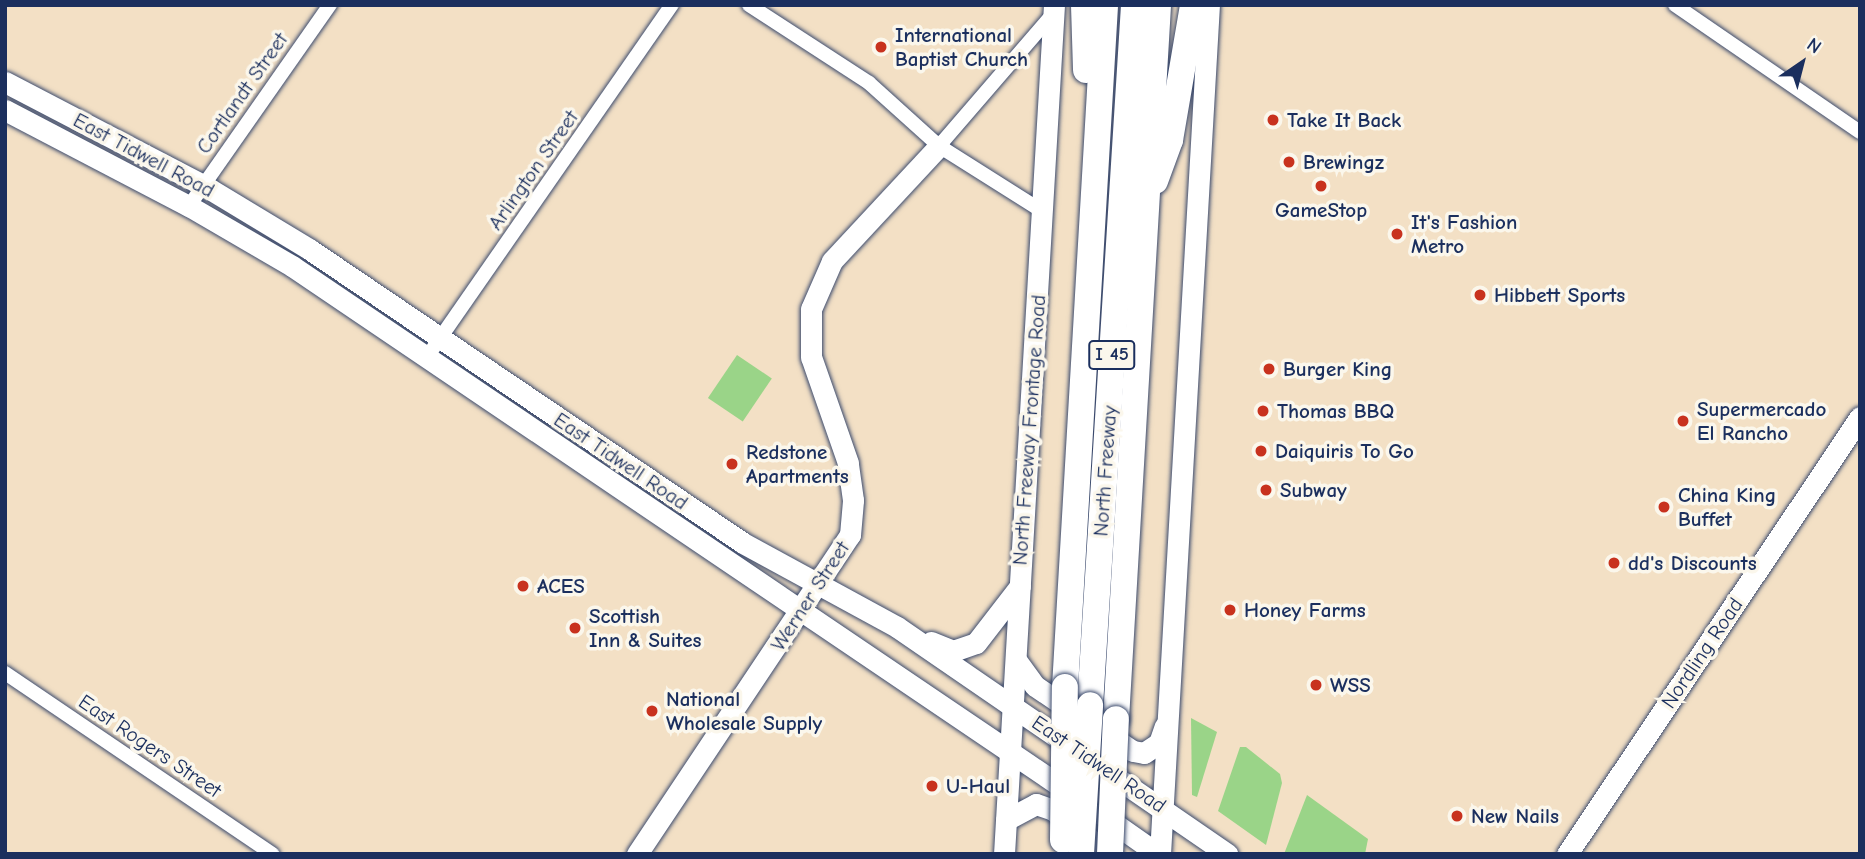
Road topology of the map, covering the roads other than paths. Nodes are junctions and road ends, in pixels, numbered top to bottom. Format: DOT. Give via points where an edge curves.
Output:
graph roads {
  1 [pos="330,5"];
  2 [pos="672,5"];
  3 [pos="749,5"];
  4 [pos="1084,5"];
  5 [pos="1105,5"];
  6 [pos="1133,5"];
  7 [pos="1158,5"];
  8 [pos="1193,5"];
  9 [pos="1209,5"];
  10 [pos="1675,5"];
  11 [pos="1053,10"];
  12 [pos="5,82"];
  13 [pos="5,110"];
  14 [pos="1860,132"];
  15 [pos="939,146"];
  16 [pos="203,185"];
  17 [pos="189,205"];
  18 [pos="1145,209"];
  19 [pos="1042,211"];
  20 [pos="1090,265"];
  21 [pos="442,339"];
  22 [pos="427,357"];
  23 [pos="1860,417"];
  24 [pos="673,497"];
  25 [pos="659,517"];
  26 [pos="820,582"];
  27 [pos="1020,586"];
  28 [pos="803,608"];
  29 [pos="897,627"];
  30 [pos="1016,660"];
  31 [pos="5,673"];
  32 [pos="1013,705"];
  33 [pos="1168,718"];
  34 [pos="1009,750"];
  35 [pos="1165,810"];
  36 [pos="1006,820"];
  37 [pos="1069,849"];
  38 [pos="272,854"];
  39 [pos="637,854"];
  40 [pos="1004,854"];
  41 [pos="1110,854"];
  42 [pos="1159,854"];
  43 [pos="1227,854"];
  44 [pos="1567,854"];
  1 -- 16 [label="street, Cortlandt Street"];
  2 -- 21 [label="street, Arlington Street"];
  3 -- 15 [label="street" via="869,83"];
  4 -- 20 [label="highway"];
  5 -- 20 [label="highway, North Freeway / I 45"];
  6 -- 37 [label="highway, North Freeway / I 45, bridge" via="1090,705"];
  7 -- 18 [label="highway, North Freeway / I 45"];
  8 -- 18 [label="highway" via="1170,140"];
  9 -- 33 [label="main road"];
  10 -- 14 [label="street"];
  11 -- 15 [label="street, Werner Street"];
  11 -- 19 [label="main road, North Freeway Frontage Road"];
  12 -- 16 [label="main road, East Tidwell Road"];
  13 -- 17 [label="main road, East Tidwell Road"];
  15 -- 19 [label="street"];
  15 -- 26 [label="main road, Werner Street" via="832,261 811,309 811,357 839,431 853,500 850,535"];
  16 -- 17 [label="street, Cortlandt Street"];
  16 -- 21 [label="main road, East Tidwell Road" via="309,249"];
  17 -- 22 [label="main road, East Tidwell Road" via="292,266"];
  18 -- 41 [label="highway, North Freeway / I 45, bridge"];
  19 -- 27 [label="main road, North Freeway Frontage Road"];
  20 -- 37 [label="highway, North Freeway / I 45, bridge" via="1065,687"];
  21 -- 22 [label="street, Arlington Street"];
  21 -- 24 [label="main road, East Tidwell Road"];
  22 -- 25 [label="main road, East Tidwell Road"];
  23 -- 44 [label="main road, Nordling Road"];
  24 -- 25 [label="main road"];
  24 -- 26 [label="main road, East Tidwell Road" via="743,543"];
  25 -- 28 [label="main road, East Tidwell Road"];
  26 -- 28 [label="main road, Werner Street"];
  26 -- 29 [label="main road, East Tidwell Road"];
  27 -- 29 [label="main road" via="988,632 965,649 953,651"];
  27 -- 30 [label="main road, North Freeway Frontage Road"];
  28 -- 34 [label="main road, East Tidwell Road"];
  28 -- 39 [label="main road, Werner Street"];
  29 -- 32 [label="main road, East Tidwell Road"];
  30 -- 32 [label="main road, North Freeway Frontage Road"];
  30 -- 33 [label="main road" via="1035,686 1133,751 1154,749"];
  31 -- 38 [label="street, East Rogers Street"];
  32 -- 34 [label="main road, North Freeway Frontage Road"];
  32 -- 35 [label="main road, East Tidwell Road"];
  33 -- 35 [label="main road"];
  34 -- 36 [label="main road, North Freeway Frontage Road"];
  34 -- 42 [label="main road, East Tidwell Road"];
  35 -- 42 [label="main road"];
  35 -- 43 [label="main road, East Tidwell Road"];
  36 -- 40 [label="main road, North Freeway Frontage Road"];
  36 -- 41 [label="main road" via="1035,804 1053,810"];
}
